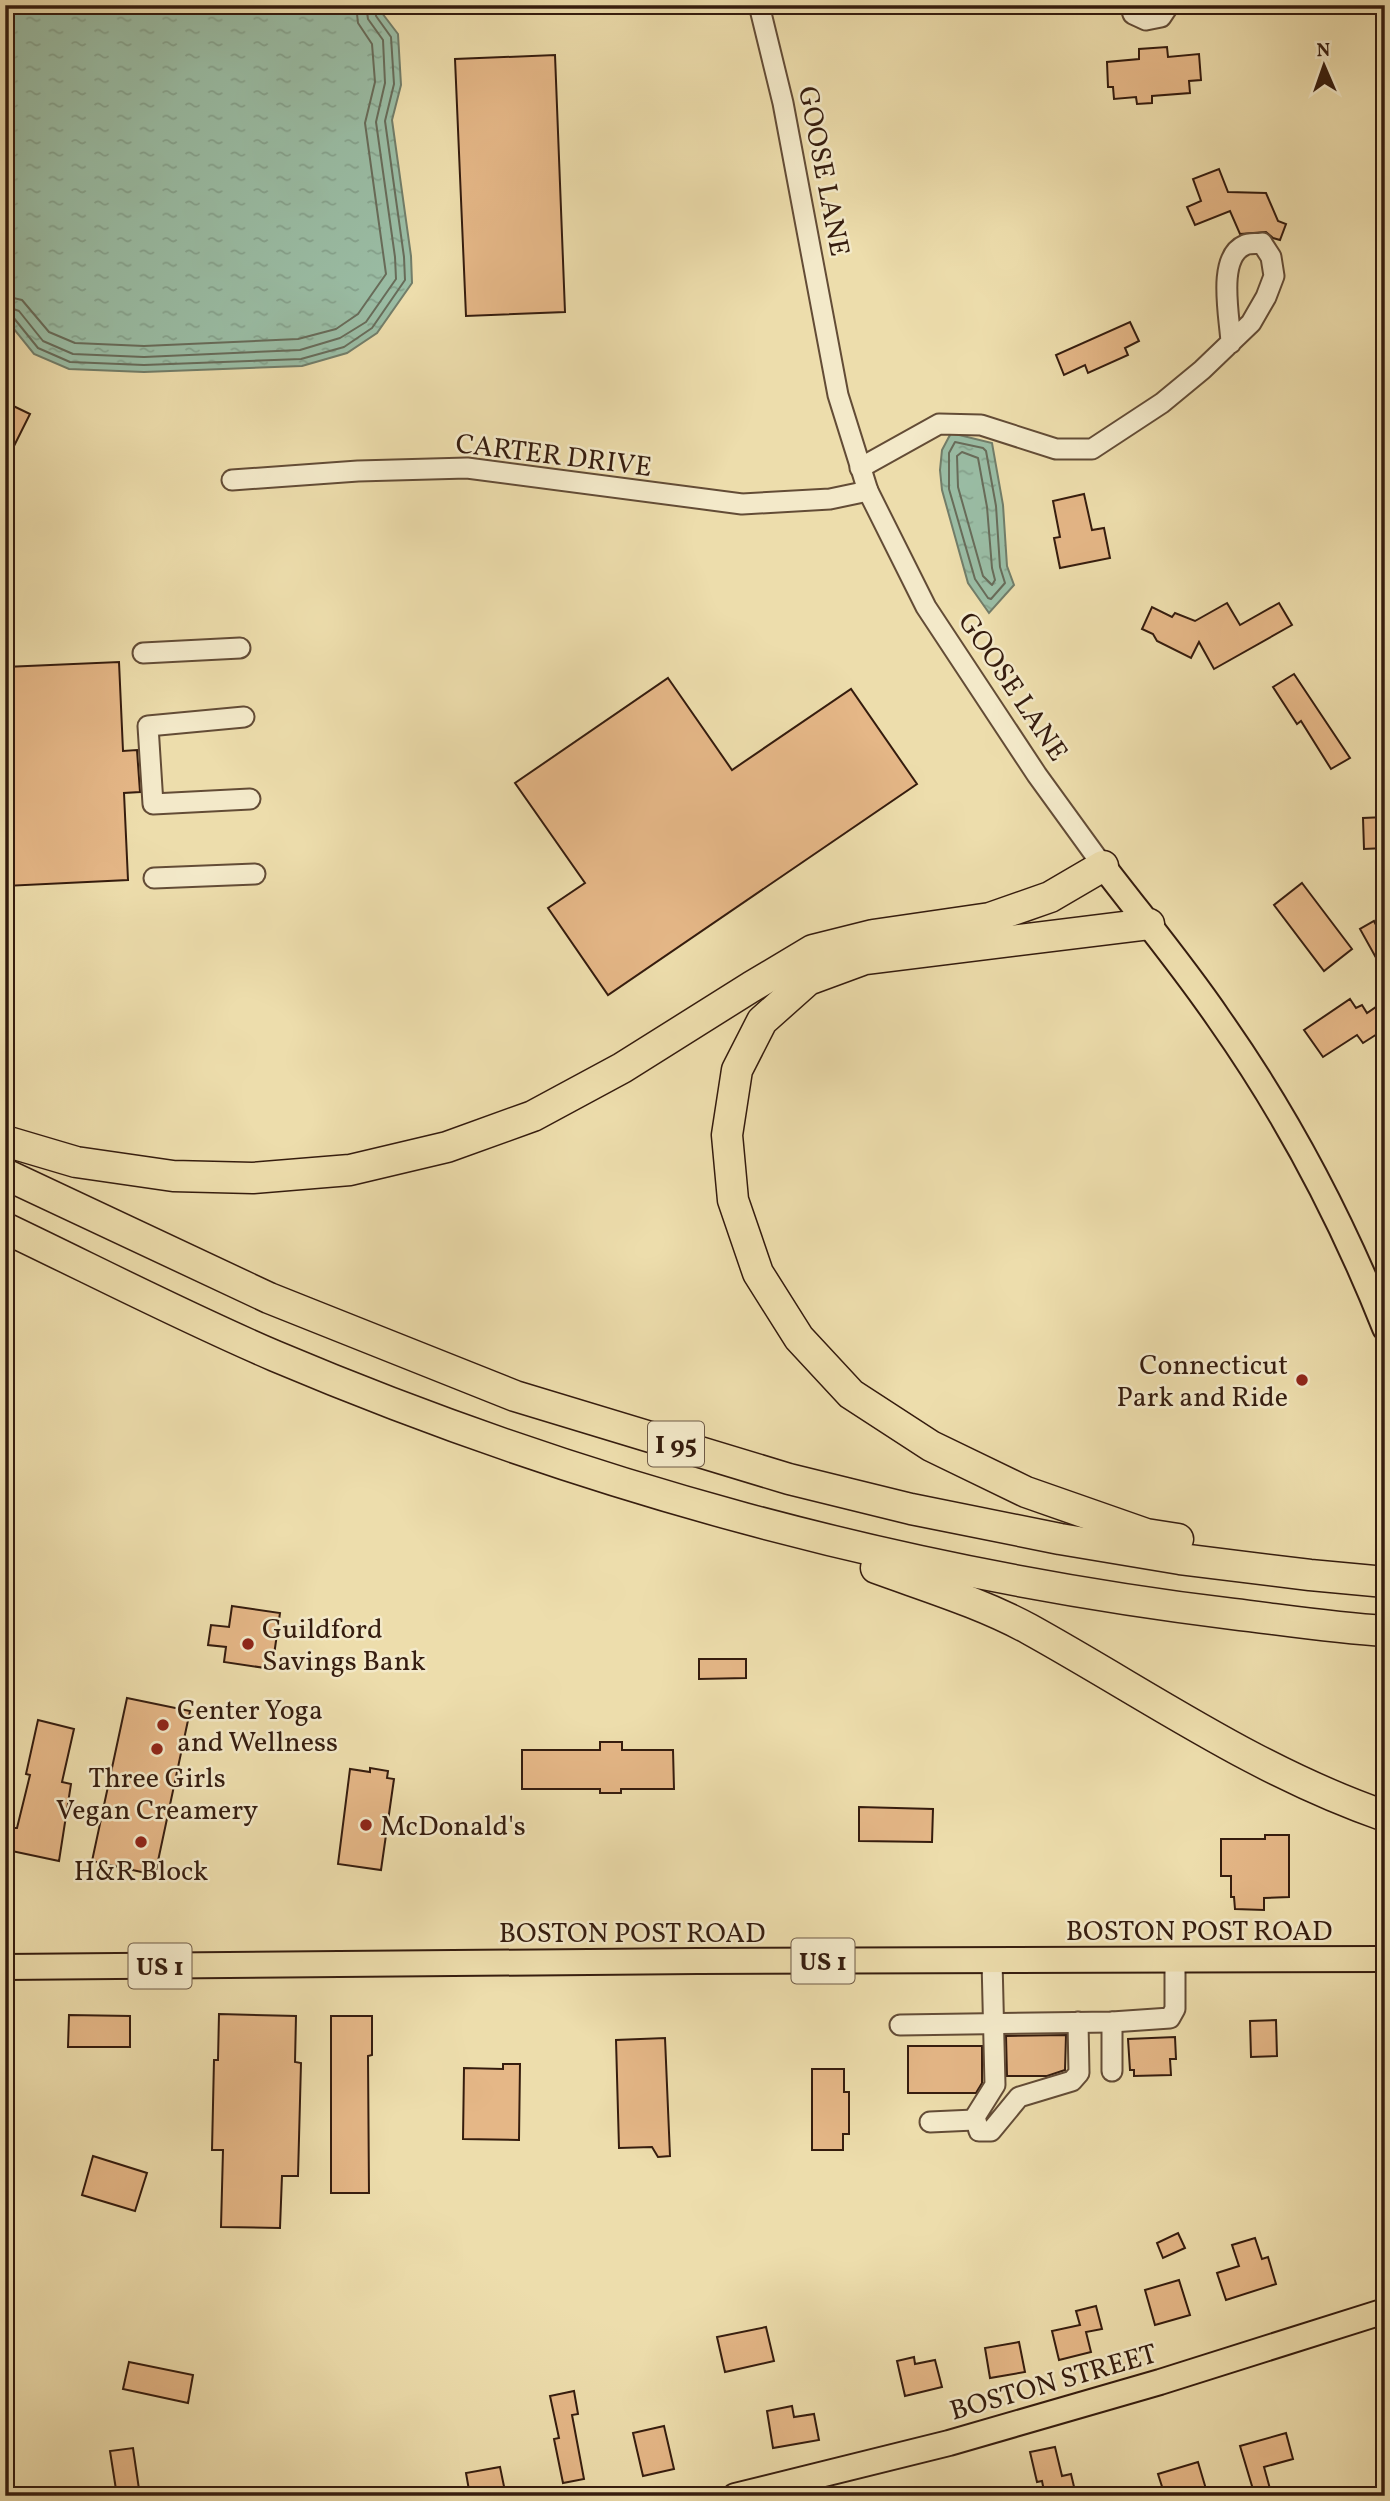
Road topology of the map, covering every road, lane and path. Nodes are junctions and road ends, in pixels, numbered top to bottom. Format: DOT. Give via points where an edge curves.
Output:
graph roads {
  1 [pos="760,5"];
  2 [pos="1130,5"];
  3 [pos="1169,5"];
  4 [pos="1231,343"];
  5 [pos="860,468"];
  6 [pos="232,480"];
  7 [pos="868,491"];
  8 [pos="240,648"];
  9 [pos="143,653"];
  10 [pos="244,717"];
  11 [pos="250,799"];
  12 [pos="1103,866"];
  13 [pos="255,874"];
  14 [pos="154,878"];
  15 [pos="1149,924"];
  16 [pos="5,1141"];
  17 [pos="5,1174"];
  18 [pos="5,1228"];
  19 [pos="1385,1328"];
  20 [pos="725,1513"];
  21 [pos="1385,1580"];
  22 [pos="1385,1632"];
  23 [pos="1385,1816"];
  24 [pos="1385,1959"];
  25 [pos="992,1960"];
  26 [pos="1175,1960"];
  27 [pos="5,1967"];
  28 [pos="1078,2022"];
  29 [pos="1112,2022"];
  30 [pos="992,2023"];
  31 [pos="900,2025"];
  32 [pos="1112,2071"];
  33 [pos="974,2120"];
  34 [pos="930,2122"];
  35 [pos="1385,2311"];
  36 [pos="735,2496"];
  1 -- 5 [label="street, GOOSE LANE" via="838,395"];
  2 -- 3 [label="street" via="1133,14 1146,20 1161,17"];
  4 -- 5 [label="street" via="1162,403 1091,449 1056,449 981,425 939,424"];
  5 -- 7 [label="street, GOOSE LANE"];
  6 -- 7 [label="street, CARTER DRIVE" via="467,468 742,504 830,499"];
  7 -- 12 [label="street, GOOSE LANE" via="926,607"];
  8 -- 9 [label="street"];
  10 -- 11 [label="street" via="148,726 153,804"];
  12 -- 15 [label="main road, GOOSE LANE"];
  12 -- 16 [label="highway" via="1050,897 990,918 873,935 813,950 578,1092 533,1116 447,1147 350,1170 253,1178 173,1176 90,1164"];
  13 -- 14 [label="street"];
  15 -- 19 [label="main road, GOOSE LANE" via="1220,1020 1296,1141"];
  15 -- 21 [label="highway" via="865,959 808,980 762,1021 737,1070 727,1135 733,1200 758,1273 799,1339 851,1394 931,1446 1026,1493 1146,1534"];
  17 -- 21 [label="highway, I 95" via="269,1298 515,1396 789,1479 1060,1539 1180,1559"];
  18 -- 20 [label="highway, I 95" via="286,1360 453,1425"];
  20 -- 22 [label="highway, I 95" via="993,1578 1174,1607"];
  20 -- 23 [label="highway" via="981,1606 1027,1628 1233,1749"];
  24 -- 26 [label="main road, BOSTON POST ROAD / US 1"];
  25 -- 26 [label="main road, BOSTON POST ROAD / US 1"];
  25 -- 27 [label="main road, BOSTON POST ROAD / US 1"];
  25 -- 30 [label="street"];
  26 -- 29 [label="street" via="1175,2009 1170,2018"];
  28 -- 29 [label="street"];
  28 -- 30 [label="street"];
  28 -- 33 [label="street" via="1079,2073 1072,2081 1019,2097 991,2131 979,2131"];
  29 -- 32 [label="street"];
  30 -- 31 [label="street"];
  30 -- 33 [label="street" via="995,2085"];
  33 -- 34 [label="street"];
  35 -- 36 [label="main road, BOSTON STREET" via="949,2443"];
}
